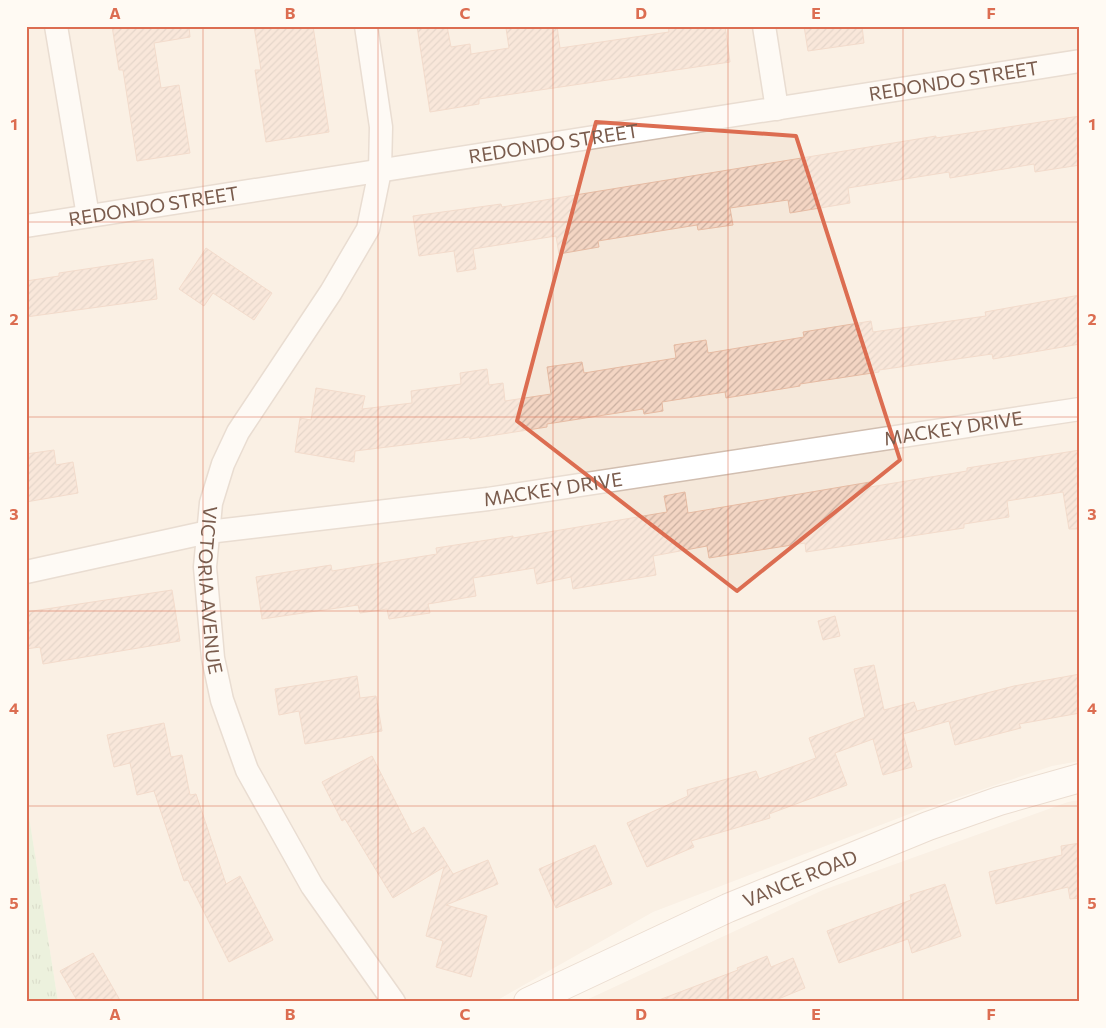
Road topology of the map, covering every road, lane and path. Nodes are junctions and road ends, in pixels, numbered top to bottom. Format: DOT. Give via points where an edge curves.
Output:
graph roads {
  1 [pos="56,26"];
  2 [pos="366,26"];
  3 [pos="764,26"];
  4 [pos="1080,61"];
  5 [pos="777,108"];
  6 [pos="380,171"];
  7 [pos="88,216"];
  8 [pos="26,226"];
  9 [pos="1080,409"];
  10 [pos="208,532"];
  11 [pos="26,572"];
  12 [pos="1080,778"];
  13 [pos="26,991"];
  14 [pos="28,1002"];
  15 [pos="394,1002"];
  16 [pos="528,1002"];
  1 -- 7 [label="street"];
  2 -- 6 [label="street, VICTORIA AVENUE" via="381,127"];
  3 -- 5 [label="street"];
  4 -- 5 [label="street, REDONDO STREET"];
  5 -- 6 [label="street, REDONDO STREET"];
  6 -- 7 [label="street, REDONDO STREET"];
  6 -- 10 [label="street, VICTORIA AVENUE" via="368,229 331,292 234,440 211,503"];
  7 -- 8 [label="street, REDONDO STREET"];
  9 -- 10 [label="street, MACKEY DRIVE" via="488,499"];
  10 -- 11 [label="street, MACKEY DRIVE"];
  10 -- 15 [label="street, VICTORIA AVENUE" via="205,567 214,658 222,700 247,770 312,886"];
  12 -- 16 [label="street, VANCE ROAD" via="999,801 919,830 728,908"];
  13 -- 14 [label="path"];
}
